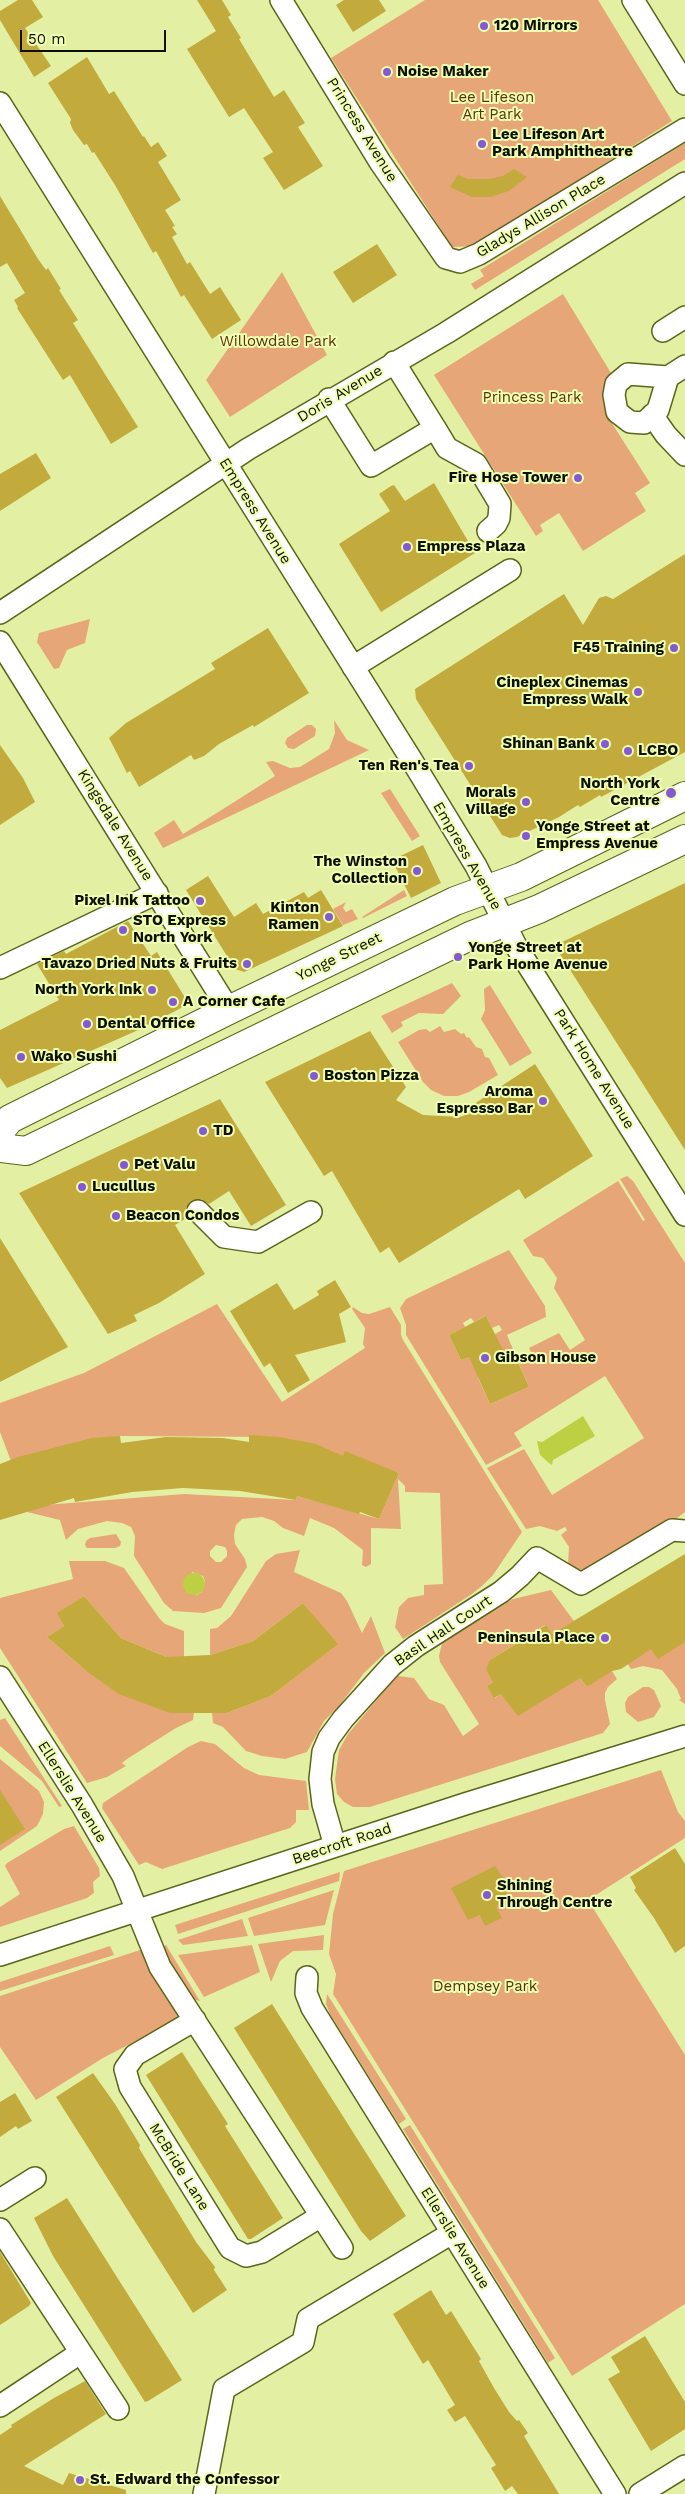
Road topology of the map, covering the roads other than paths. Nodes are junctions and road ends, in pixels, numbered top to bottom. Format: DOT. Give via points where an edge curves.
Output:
graph roads {
  1 [pos="281,0"];
  2 [pos="633,0"];
  3 [pos="685,84"];
  4 [pos="0,103"];
  5 [pos="685,129"];
  6 [pos="685,183"];
  7 [pos="446,258"];
  8 [pos="685,317"];
  9 [pos="663,331"];
  10 [pos="394,362"];
  11 [pos="676,372"];
  12 [pos="329,400"];
  13 [pos="652,415"];
  14 [pos="435,428"];
  15 [pos="685,455"];
  16 [pos="225,464"];
  17 [pos="488,530"];
  18 [pos="510,570"];
  19 [pos="0,613"];
  20 [pos="0,642"];
  21 [pos="353,667"];
  22 [pos="685,796"];
  23 [pos="685,839"];
  24 [pos="488,888"];
  25 [pos="157,893"];
  26 [pos="504,922"];
  27 [pos="0,968"];
  28 [pos="229,1010"];
  29 [pos="0,1131"];
  30 [pos="0,1148"];
  31 [pos="676,1182"];
  32 [pos="198,1210"];
  33 [pos="311,1212"];
  34 [pos="685,1215"];
  35 [pos="685,1531"];
  36 [pos="0,1677"];
  37 [pos="685,1736"];
  38 [pos="334,1846"];
  39 [pos="138,1910"];
  40 [pos="0,1955"];
  41 [pos="307,1977"];
  42 [pos="195,2020"];
  43 [pos="35,2178"];
  44 [pos="0,2200"];
  45 [pos="321,2216"];
  46 [pos="0,2229"];
  47 [pos="452,2234"];
  48 [pos="342,2248"];
  49 [pos="80,2353"];
  50 [pos="0,2406"];
  51 [pos="118,2409"];
  52 [pos="685,2466"];
  53 [pos="204,2494"];
  54 [pos="615,2494"];
  55 [pos="640,2494"];
  1 -- 7 [label="street, Princess Avenue" via="380,162"];
  2 -- 3 [label="street"];
  4 -- 16 [label="street, Empress Avenue"];
  5 -- 7 [label="street, Gladys Allison Place" via="479,254 460,262"];
  6 -- 10 [label="street, Doris Avenue"];
  8 -- 9 [label="street"];
  10 -- 12 [label="street, Doris Avenue"];
  10 -- 14 [label="street"];
  11 -- 13 [label="street" via="658,410"];
  11 -- 13 [label="street" via="628,374 616,384 617,412 630,422 644,423"];
  12 -- 14 [label="street" via="371,466"];
  12 -- 16 [label="street, Doris Avenue"];
  13 -- 15 [label="street"];
  14 -- 17 [label="street" via="448,448 476,464 500,504 500,518"];
  16 -- 19 [label="street, Doris Avenue"];
  16 -- 21 [label="street, Empress Avenue"];
  18 -- 21 [label="street"];
  20 -- 25 [label="street, Kingsdale Avenue"];
  21 -- 24 [label="street, Empress Avenue"];
  22 -- 24 [label="main road, Yonge Street" via="521,877"];
  23 -- 26 [label="main road" via="539,909"];
  24 -- 26 [label="street, Empress Avenue"];
  24 -- 28 [label="main road, Yonge Street"];
  25 -- 27 [label="street"];
  25 -- 28 [label="street, Kingsdale Avenue"];
  26 -- 30 [label="main road" via="26,1151"];
  26 -- 31 [label="street, Park Home Avenue" via="516,946"];
  28 -- 29 [label="main road, Yonge Street" via="10,1118"];
  31 -- 34 [label="street, Park Home Avenue"];
  32 -- 33 [label="street" via="224,1237 258,1242"];
  35 -- 38 [label="street, Basil Hall Court" via="672,1530 581,1584 537,1558 501,1592 404,1654 334,1731 323,1752 320,1778 323,1804"];
  36 -- 39 [label="street, Ellerslie Avenue" via="82,1805 123,1876"];
  37 -- 38 [label="street, Beecroft Road"];
  38 -- 39 [label="street, Beecroft Road"];
  39 -- 40 [label="street, Beecroft Road"];
  39 -- 42 [label="street" via="160,1967"];
  41 -- 47 [label="street, Ellerslie Avenue" via="306,1993 312,2008"];
  42 -- 45 [label="street"];
  42 -- 45 [label="street, McBride Lane" via="135,2055 125,2069 130,2088 230,2248 246,2256 262,2252"];
  43 -- 44 [label="street"];
  45 -- 48 [label="street"];
  46 -- 49 [label="street"];
  47 -- 53 [label="street" via="308,2319 303,2342 224,2389"];
  47 -- 54 [label="street, Ellerslie Avenue"];
  49 -- 50 [label="street"];
  49 -- 51 [label="street"];
  52 -- 55 [label="street"];
}
